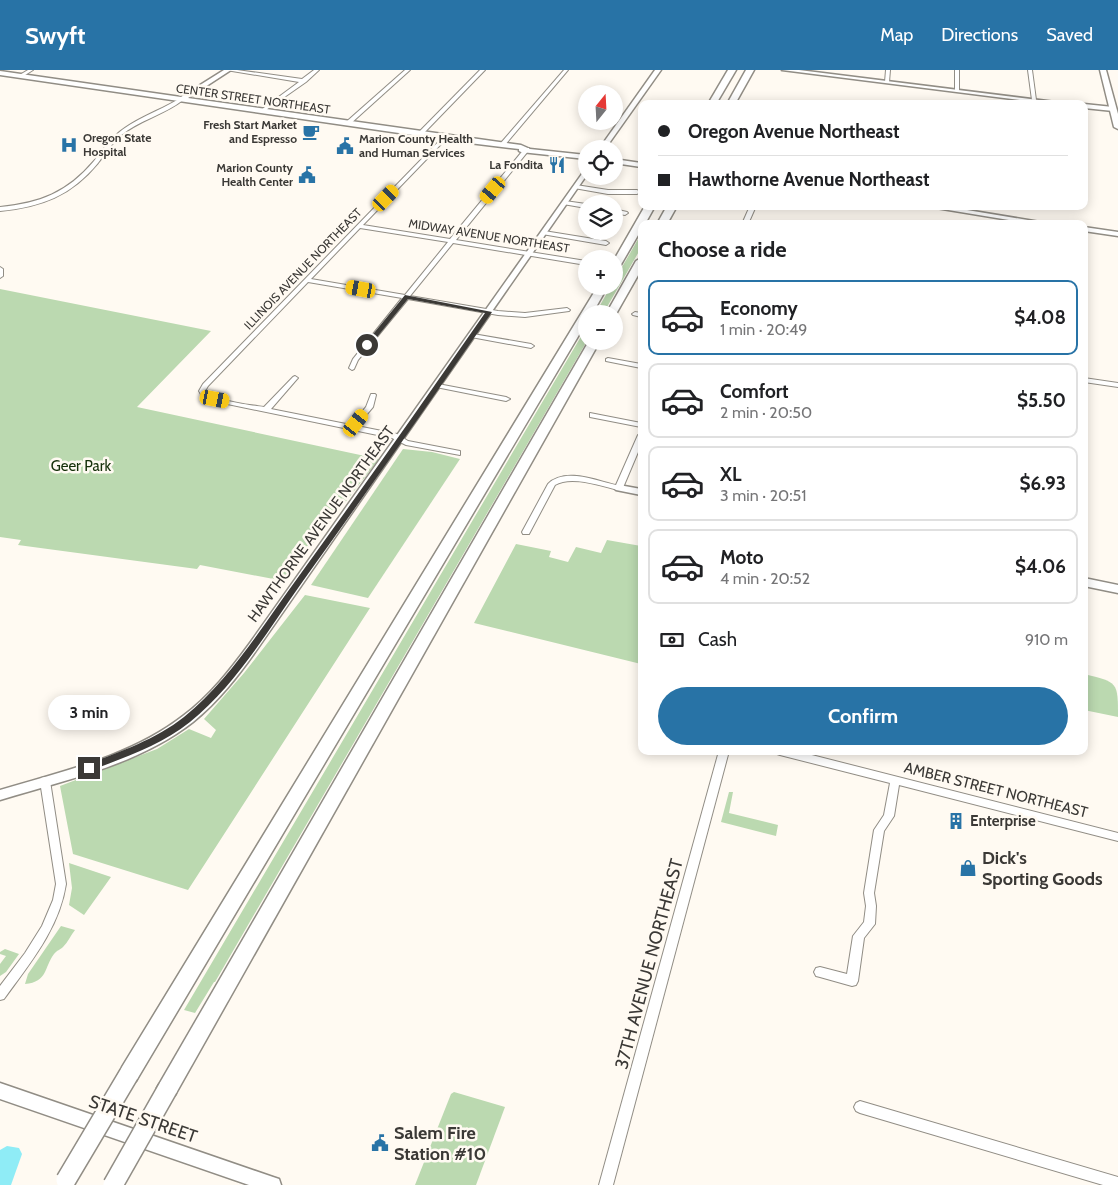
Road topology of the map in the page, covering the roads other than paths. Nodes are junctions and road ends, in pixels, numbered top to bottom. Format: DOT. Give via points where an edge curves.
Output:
graph roads {
  1 [pos="31,70"];
  2 [pos="228,70"];
  3 [pos="317,70"];
  4 [pos="408,70"];
  5 [pos="482,70"];
  6 [pos="566,70"];
  7 [pos="658,70"];
  8 [pos="732,70"];
  9 [pos="750,70"];
  10 [pos="785,70"];
  11 [pos="888,70"];
  12 [pos="957,70"];
  13 [pos="1030,70"];
  14 [pos="1103,70"];
  15 [pos="0,73"];
  16 [pos="20,76"];
  17 [pos="304,81"];
  18 [pos="887,82"];
  19 [pos="957,90"];
  20 [pos="181,100"];
  21 [pos="714,100"];
  22 [pos="733,100"];
  23 [pos="1034,100"];
  24 [pos="1088,106"];
  25 [pos="1113,109"];
  26 [pos="263,111"];
  27 [pos="347,124"];
  28 [pos="1118,127"];
  29 [pos="420,134"];
  30 [pos="445,138"];
  31 [pos="608,140"];
  32 [pos="502,146"];
  33 [pos="527,149"];
  34 [pos="578,156"];
  35 [pos="623,162"];
  36 [pos="638,165"];
  37 [pos="578,184"];
  38 [pos="576,187"];
  39 [pos="637,192"];
  40 [pos="565,203"];
  41 [pos="578,205"];
  42 [pos="0,208"];
  43 [pos="954,210"];
  44 [pos="1021,220"];
  45 [pos="359,226"];
  46 [pos="638,227"];
  47 [pos="1088,230"];
  48 [pos="544,233"];
  49 [pos="1118,234"];
  50 [pos="451,241"];
  51 [pos="606,243"];
  52 [pos="623,252"];
  53 [pos="530,254"];
  54 [pos="578,262"];
  55 [pos="638,266"];
  56 [pos="0,269"];
  57 [pos="0,276"];
  58 [pos="307,280"];
  59 [pos="598,295"];
  60 [pos="407,297"];
  61 [pos="616,305"];
  62 [pos="568,310"];
  63 [pos="489,312"];
  64 [pos="473,336"];
  65 [pos="532,346"];
  66 [pos="590,350"];
  67 [pos="608,360"];
  68 [pos="638,365"];
  69 [pos="352,368"];
  70 [pos="295,378"];
  71 [pos="1088,381"];
  72 [pos="1118,385"];
  73 [pos="438,386"];
  74 [pos="373,395"];
  75 [pos="506,399"];
  76 [pos="266,410"];
  77 [pos="593,415"];
  78 [pos="638,423"];
  79 [pos="352,428"];
  80 [pos="400,440"];
  81 [pos="638,444"];
  82 [pos="457,453"];
  83 [pos="619,488"];
  84 [pos="638,491"];
  85 [pos="526,532"];
  86 [pos="1088,583"];
  87 [pos="1118,589"];
  88 [pos="723,755"];
  89 [pos="796,755"];
  90 [pos="45,780"];
  91 [pos="895,780"];
  92 [pos="0,795"];
  93 [pos="1118,837"];
  94 [pos="820,972"];
  95 [pos="0,995"];
  96 [pos="0,1091"];
  97 [pos="860,1107"];
  98 [pos="64,1183"];
  99 [pos="1118,1183"];
  100 [pos="112,1185"];
  101 [pos="272,1185"];
  102 [pos="606,1185"];
  1 -- 16 [label="street"];
  2 -- 17 [label="street"];
  2 -- 20 [label="main road"];
  3 -- 17 [label="street"];
  4 -- 27 [label="street"];
  5 -- 29 [label="street"];
  6 -- 32 [label="street"];
  7 -- 31 [label="main road"];
  8 -- 21 [label="highway"];
  9 -- 22 [label="highway"];
  10 -- 18 [label="main road"];
  11 -- 18 [label="street"];
  12 -- 19 [label="street"];
  13 -- 23 [label="street"];
  14 -- 25 [label="main road"];
  15 -- 16 [label="main road, CENTER STREET NORTHEAST"];
  16 -- 20 [label="main road, CENTER STREET NORTHEAST"];
  17 -- 26 [label="street"];
  18 -- 19 [label="main road"];
  19 -- 23 [label="main road"];
  20 -- 26 [label="main road, CENTER STREET NORTHEAST"];
  20 -- 42 [label="street" via="116,137 93,165 58,196 36,204"];
  24 -- 25 [label="main road"];
  25 -- 28 [label="main road"];
  26 -- 27 [label="main road, CENTER STREET NORTHEAST"];
  27 -- 29 [label="main road, CENTER STREET NORTHEAST"];
  29 -- 30 [label="main road, CENTER STREET NORTHEAST"];
  30 -- 32 [label="main road, CENTER STREET NORTHEAST"];
  30 -- 45 [label="street, ILLINOIS AVENUE NORTHEAST"];
  32 -- 33 [label="main road, CENTER STREET NORTHEAST"];
  33 -- 34 [label="main road, CENTER STREET NORTHEAST"];
  33 -- 50 [label="street"];
  35 -- 36 [label="main road"];
  37 -- 38 [label="main road, HAWTHORNE AVENUE NORTHEAST"];
  38 -- 39 [label="street"];
  38 -- 40 [label="main road, HAWTHORNE AVENUE NORTHEAST"];
  40 -- 41 [label="street"];
  40 -- 48 [label="main road, HAWTHORNE AVENUE NORTHEAST"];
  43 -- 44 [label="main road"];
  45 -- 50 [label="street, MIDWAY AVENUE NORTHEAST"];
  45 -- 58 [label="street, ILLINOIS AVENUE NORTHEAST"];
  46 -- 52 [label="highway"];
  47 -- 49 [label="main road"];
  48 -- 51 [label="street"];
  48 -- 53 [label="main road, HAWTHORNE AVENUE NORTHEAST"];
  50 -- 53 [label="street, MIDWAY AVENUE NORTHEAST"];
  50 -- 60 [label="street"];
  53 -- 54 [label="street, MIDWAY AVENUE NORTHEAST"];
  53 -- 63 [label="main road, HAWTHORNE AVENUE NORTHEAST"];
  55 -- 61 [label="highway"];
  56 -- 57 [label="street"];
  58 -- 60 [label="street"];
  58 -- 76 [label="street, ILLINOIS AVENUE NORTHEAST" via="202,391 213,399"];
  59 -- 98 [label="highway, bridge"];
  60 -- 63 [label="street"];
  60 -- 69 [label="street" via="355,360"];
  62 -- 63 [label="street" via="525,315"];
  63 -- 64 [label="main road, HAWTHORNE AVENUE NORTHEAST"];
  64 -- 65 [label="street"];
  64 -- 73 [label="main road, HAWTHORNE AVENUE NORTHEAST"];
  66 -- 100 [label="highway, bridge"];
  67 -- 68 [label="street"];
  70 -- 76 [label="street"];
  71 -- 72 [label="street"];
  73 -- 75 [label="street"];
  73 -- 80 [label="main road, HAWTHORNE AVENUE NORTHEAST"];
  74 -- 79 [label="street" via="369,407"];
  76 -- 79 [label="street"];
  77 -- 78 [label="street"];
  79 -- 80 [label="street"];
  80 -- 82 [label="street"];
  80 -- 90 [label="main road, HAWTHORNE AVENUE NORTHEAST" via="214,696 186,720 140,748"];
  81 -- 83 [label="street"];
  83 -- 84 [label="main road"];
  83 -- 85 [label="street" via="558,478"];
  86 -- 87 [label="main road"];
  88 -- 102 [label="street, 37TH AVENUE NORTHEAST"];
  89 -- 91 [label="street, AMBER STREET NORTHEAST"];
  90 -- 92 [label="main road, HAWTHORNE AVENUE NORTHEAST"];
  90 -- 95 [label="street" via="61,884 59,900 43,936"];
  91 -- 93 [label="street, AMBER STREET NORTHEAST"];
  91 -- 94 [label="street" via="888,816 879,830 869,892 868,924 859,936 852,981"];
  96 -- 101 [label="main road, STATE STREET"];
  97 -- 99 [label="street"];
}
